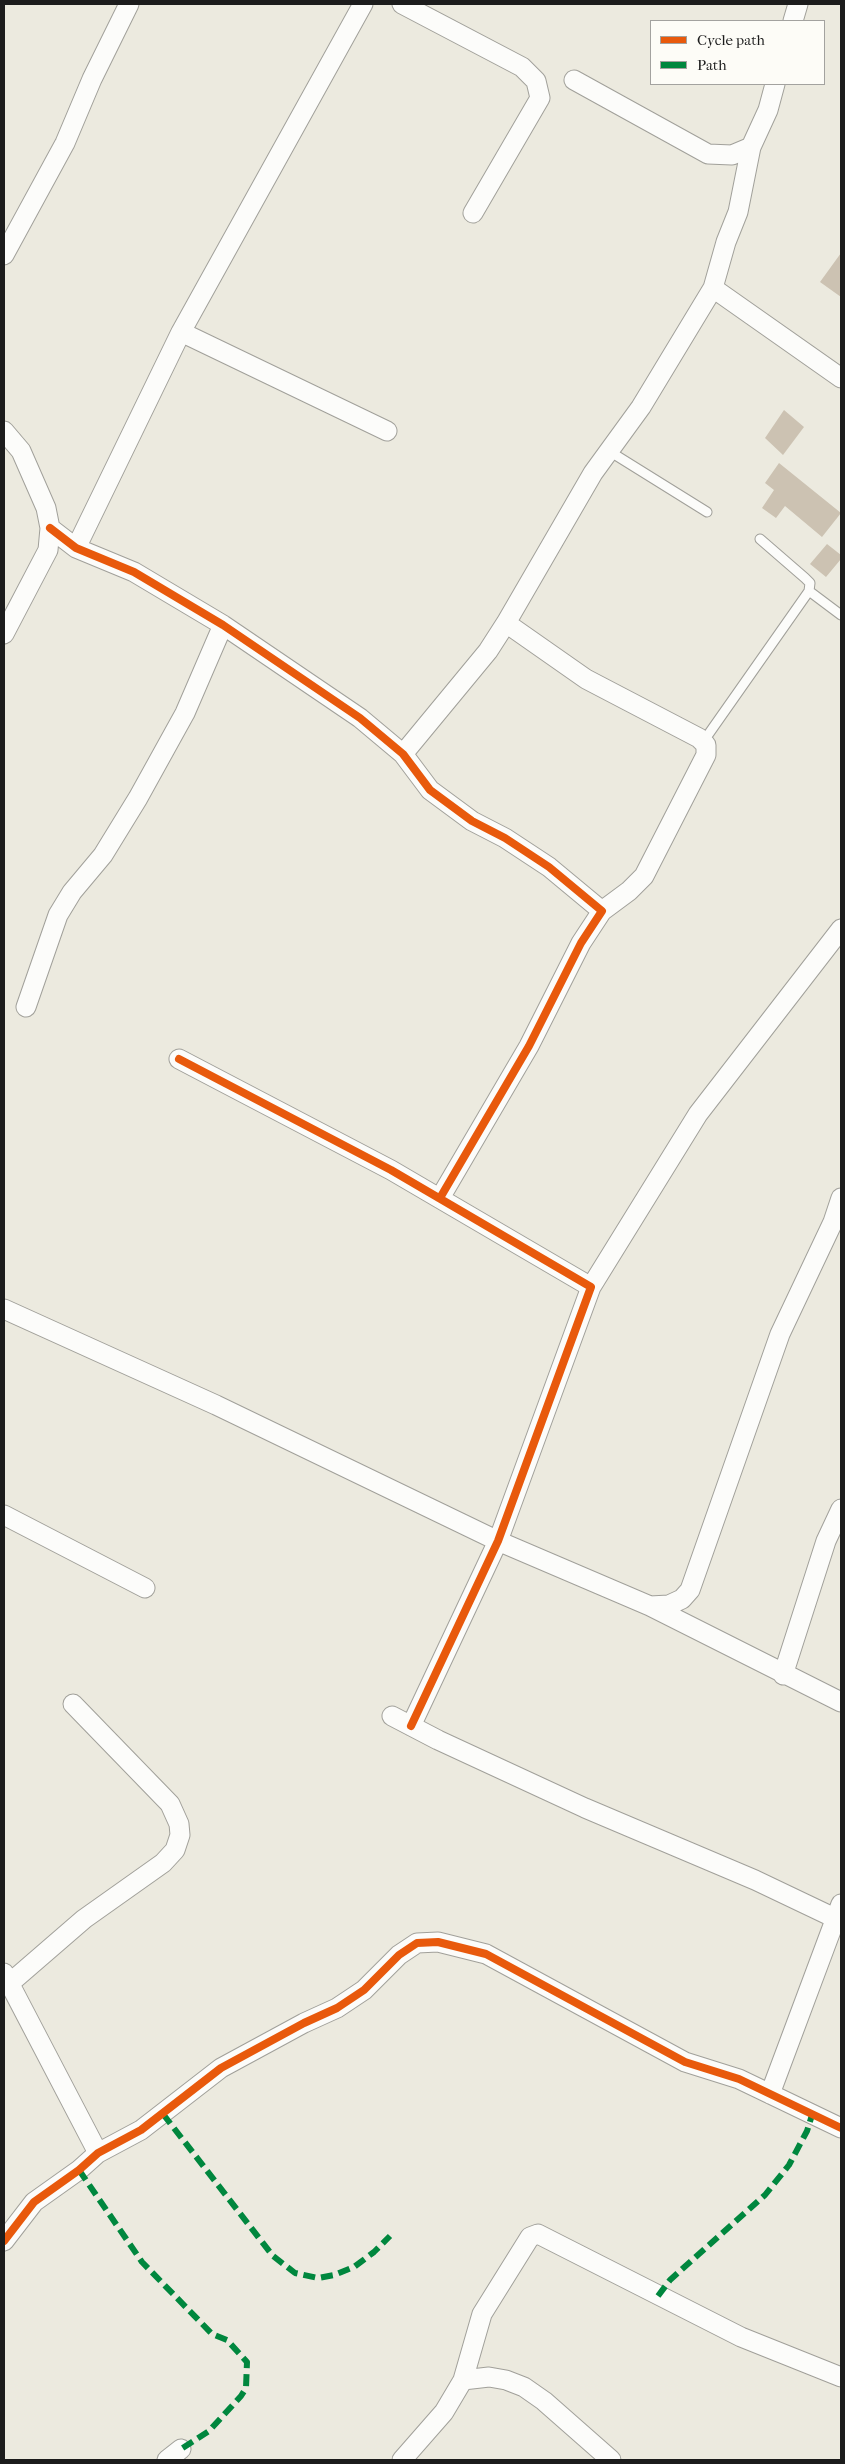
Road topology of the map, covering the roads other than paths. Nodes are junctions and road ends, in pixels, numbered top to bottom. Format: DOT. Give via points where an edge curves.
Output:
graph roads {
  1 [pos="129,4"];
  2 [pos="363,4"];
  3 [pos="402,4"];
  4 [pos="798,4"];
  5 [pos="793,20"];
  6 [pos="574,80"];
  7 [pos="776,85"];
  8 [pos="751,147"];
  9 [pos="473,213"];
  10 [pos="4,255"];
  11 [pos="713,288"];
  12 [pos="181,332"];
  13 [pos="841,378"];
  14 [pos="4,431"];
  15 [pos="387,431"];
  16 [pos="609,451"];
  17 [pos="707,512"];
  18 [pos="50,528"];
  19 [pos="760,539"];
  20 [pos="76,548"];
  21 [pos="809,591"];
  22 [pos="841,614"];
  23 [pos="506,623"];
  24 [pos="223,625"];
  25 [pos="4,634"];
  26 [pos="703,742"];
  27 [pos="403,754"];
  28 [pos="602,911"];
  29 [pos="841,929"];
  30 [pos="26,1007"];
  31 [pos="179,1059"];
  32 [pos="440,1198"];
  33 [pos="841,1198"];
  34 [pos="591,1287"];
  35 [pos="4,1308"];
  36 [pos="841,1509"];
  37 [pos="4,1515"];
  38 [pos="498,1541"];
  39 [pos="145,1588"];
  40 [pos="650,1606"];
  41 [pos="783,1675"];
  42 [pos="841,1702"];
  43 [pos="73,1704"];
  44 [pos="392,1716"];
  45 [pos="411,1726"];
  46 [pos="839,1914"];
  47 [pos="7,1977"];
  48 [pos="770,2094"];
  49 [pos="841,2128"];
  50 [pos="98,2153"];
  51 [pos="4,2241"];
  52 [pos="841,2377"];
  53 [pos="463,2380"];
  54 [pos="402,2460"];
  55 [pos="611,2460"];
  1 -- 10 [label="street" via="65,143"];
  2 -- 12 [label="street"];
  3 -- 9 [label="street" via="522,67 536,81 540,98"];
  4 -- 5 [label="street"];
  6 -- 8 [label="street" via="708,154 732,155"];
  7 -- 8 [label="street"];
  8 -- 11 [label="street" via="738,212"];
  11 -- 13 [label="street"];
  11 -- 16 [label="street" via="641,407"];
  12 -- 15 [label="street"];
  12 -- 20 [label="street"];
  14 -- 18 [label="street" via="21,450 46,508"];
  16 -- 17 [label="lane"];
  16 -- 23 [label="street"];
  18 -- 20 [label="street"];
  18 -- 25 [label="street" via="48,550"];
  19 -- 21 [label="lane" via="810,583"];
  20 -- 24 [label="street" via="134,572"];
  21 -- 22 [label="lane"];
  21 -- 26 [label="lane"];
  23 -- 26 [label="street" via="603,689"];
  23 -- 27 [label="street" via="488,651"];
  24 -- 27 [label="street" via="360,718"];
  24 -- 30 [label="street" via="185,713 138,798 103,855 72,892 58,915"];
  26 -- 28 [label="street" via="706,755 644,876"];
  27 -- 28 [label="street" via="430,790 472,821 549,868"];
  28 -- 32 [label="street" via="581,943 529,1046"];
  29 -- 34 [label="street" via="698,1114"];
  31 -- 32 [label="street"];
  32 -- 34 [label="street"];
  33 -- 40 [label="street" via="833,1222 780,1334 690,1590 670,1605"];
  34 -- 38 [label="street"];
  35 -- 38 [label="street" via="216,1405"];
  36 -- 41 [label="street" via="826,1541"];
  37 -- 39 [label="street"];
  38 -- 40 [label="street"];
  38 -- 45 [label="street"];
  40 -- 41 [label="street"];
  41 -- 42 [label="street"];
  43 -- 47 [label="street" via="170,1804 180,1835 175,1850 163,1864"];
  44 -- 45 [label="street"];
  45 -- 46 [label="street" via="585,1808"];
  46 -- 48 [label="street"];
  47 -- 50 [label="street"];
  48 -- 49 [label="street"];
  48 -- 50 [label="street" via="739,2079 685,2062 486,1954 438,1942 417,1944 399,1955 364,1990 337,2008 221,2068 141,2130"];
  50 -- 51 [label="street" via="34,2202"];
  52 -- 53 [label="street" via="741,2338 538,2234 530,2237 482,2314"];
  53 -- 54 [label="street" via="444,2412"];
  53 -- 55 [label="street" via="489,2377 524,2387"];
}
